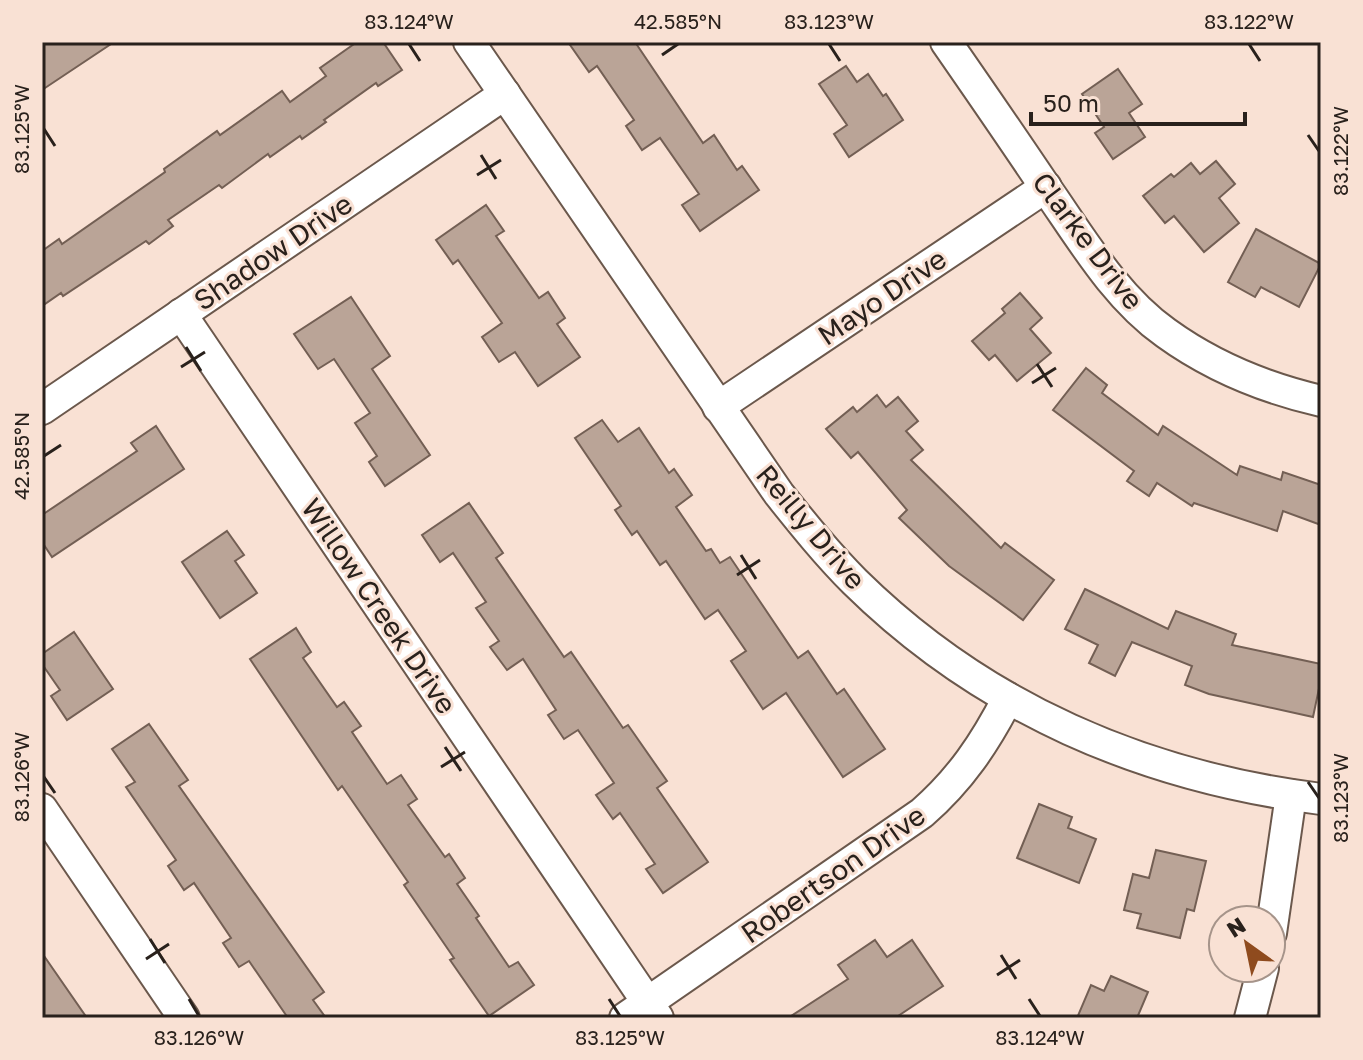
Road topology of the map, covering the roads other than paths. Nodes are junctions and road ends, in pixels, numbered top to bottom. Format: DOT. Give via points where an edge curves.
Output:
graph roads {
  1 [pos="469,42"];
  2 [pos="946,42"];
  3 [pos="505,94"];
  4 [pos="1046,187"];
  5 [pos="181,314"];
  6 [pos="1321,401"];
  7 [pos="718,407"];
  8 [pos="42,409"];
  9 [pos="1008,698"];
  10 [pos="1291,795"];
  11 [pos="1321,799"];
  12 [pos="42,809"];
  13 [pos="1275,904"];
  14 [pos="1259,984"];
  15 [pos="644,1013"];
  16 [pos="184,1018"];
  17 [pos="1250,1018"];
  1 -- 3 [label="street, Reilly Drive"];
  2 -- 4 [label="street, Clarke Drive"];
  3 -- 5 [label="street, Shadow Drive"];
  3 -- 7 [label="street, Reilly Drive"];
  4 -- 6 [label="street, Clarke Drive" via="1103,269 1164,332 1248,379"];
  4 -- 7 [label="street, Mayo Drive"];
  5 -- 8 [label="street, Shadow Drive"];
  5 -- 15 [label="street, Willow Creek Drive"];
  7 -- 9 [label="street, Reilly Drive" via="779,494 854,581 893,618"];
  9 -- 10 [label="street, Reilly Drive" via="1152,764"];
  9 -- 15 [label="street, Robertson Drive" via="978,753 922,813"];
  10 -- 11 [label="street, Reilly Drive"];
  10 -- 13 [label="street"];
  12 -- 16 [label="street"];
  14 -- 17 [label="street"];
}
